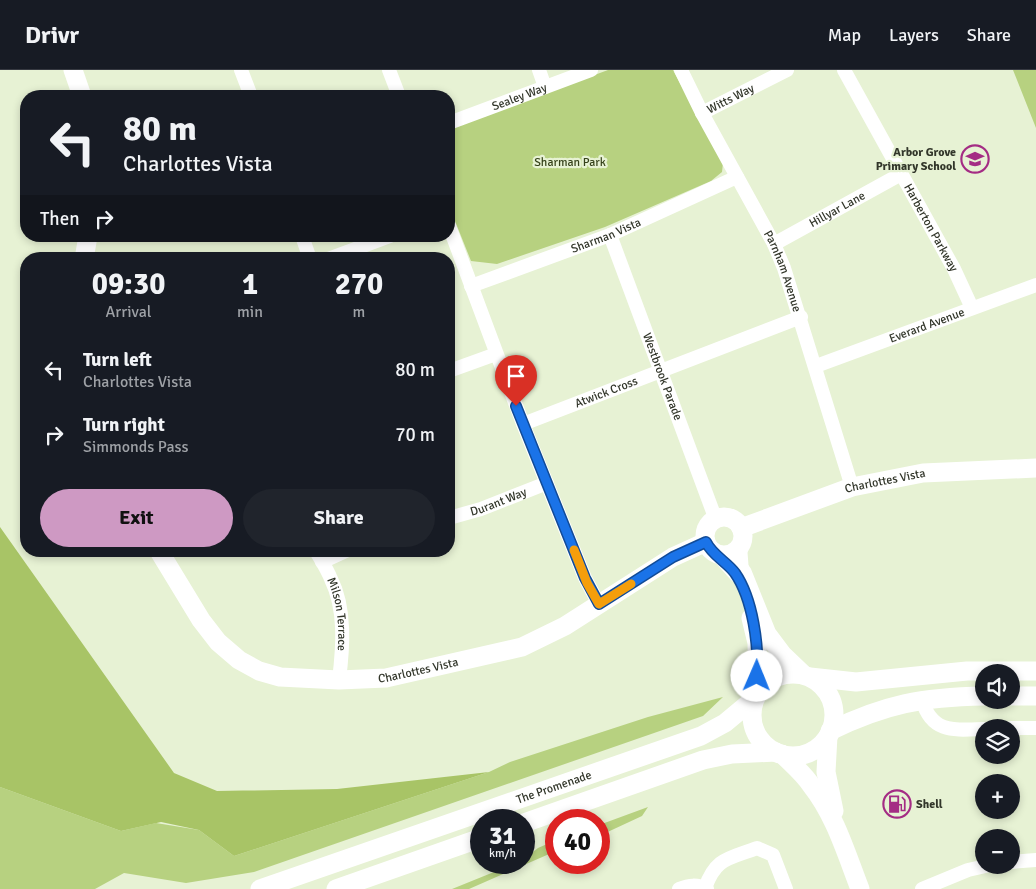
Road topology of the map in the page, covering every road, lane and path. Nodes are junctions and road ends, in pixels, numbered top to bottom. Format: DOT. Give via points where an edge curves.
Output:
graph roads {
  1 [pos="73,70"];
  2 [pos="241,70"];
  3 [pos="389,70"];
  4 [pos="539,70"];
  5 [pos="591,70"];
  6 [pos="681,70"];
  7 [pos="787,70"];
  8 [pos="844,70"];
  9 [pos="545,88"];
  10 [pos="80,90"];
  11 [pos="249,90"];
  12 [pos="397,90"];
  13 [pos="702,113"];
  14 [pos="455,121"];
  15 [pos="900,174"];
  16 [pos="737,177"];
  17 [pos="610,235"];
  18 [pos="374,242"];
  19 [pos="455,242"];
  20 [pos="774,244"];
  21 [pos="347,252"];
  22 [pos="1036,285"];
  23 [pos="471,286"];
  24 [pos="972,308"];
  25 [pos="801,317"];
  26 [pos="496,354"];
  27 [pos="816,366"];
  28 [pos="455,369"];
  29 [pos="662,370"];
  30 [pos="523,424"];
  31 [pos="1036,468"];
  32 [pos="547,483"];
  33 [pos="852,487"];
  34 [pos="455,516"];
  35 [pos="716,520"];
  36 [pos="741,537"];
  37 [pos="712,548"];
  38 [pos="163,557"];
  39 [pos="319,557"];
  40 [pos="739,573"];
  41 [pos="599,604"];
  42 [pos="1036,671"];
  43 [pos="806,676"];
  44 [pos="339,680"];
  45 [pos="757,696"];
  46 [pos="1020,696"];
  47 [pos="1036,696"];
  48 [pos="975,697"];
  49 [pos="922,700"];
  50 [pos="1020,728"];
  51 [pos="1036,728"];
  52 [pos="975,729"];
  53 [pos="829,734"];
  54 [pos="779,753"];
  55 [pos="535,819"];
  56 [pos="835,825"];
  57 [pos="470,842"];
  58 [pos="1036,860"];
  59 [pos="1020,861"];
  60 [pos="975,868"];
  61 [pos="260,889"];
  62 [pos="336,889"];
  63 [pos="679,889"];
  64 [pos="706,889"];
  65 [pos="786,889"];
  66 [pos="860,889"];
  67 [pos="922,889"];
  1 -- 10 [label="main road"];
  2 -- 11 [label="street"];
  3 -- 12 [label="street"];
  4 -- 9 [label="street"];
  5 -- 9 [label="street, Sealey Way"];
  6 -- 13 [label="street, Parnham Avenue"];
  7 -- 13 [label="street, Witts Way"];
  8 -- 15 [label="street, Harberton Parkway"];
  9 -- 14 [label="street, Sealey Way"];
  13 -- 16 [label="street, Parnham Avenue"];
  15 -- 20 [label="street, Hillyar Lane"];
  15 -- 24 [label="street, Harberton Parkway" via="954,269"];
  16 -- 17 [label="street, Sharman Vista"];
  16 -- 20 [label="street, Parnham Avenue"];
  17 -- 23 [label="street, Sharman Vista"];
  17 -- 29 [label="street, Westbrook Parade"];
  18 -- 21 [label="street"];
  19 -- 23 [label="street"];
  20 -- 25 [label="street, Parnham Avenue"];
  22 -- 24 [label="street, Everard Avenue"];
  23 -- 26 [label="street"];
  24 -- 27 [label="street, Everard Avenue"];
  25 -- 27 [label="street, Parnham Avenue"];
  25 -- 29 [label="street, Atwick Cross"];
  26 -- 28 [label="street"];
  26 -- 30 [label="street"];
  27 -- 33 [label="street, Parnham Avenue"];
  29 -- 30 [label="street, Atwick Cross"];
  29 -- 35 [label="street, Westbrook Parade"];
  30 -- 32 [label="street"];
  31 -- 33 [label="main road, Charlottes Vista" via="923,473"];
  32 -- 34 [label="street, Durant Way"];
  32 -- 41 [label="street" via="587,583"];
  33 -- 36 [label="main road, Charlottes Vista"];
  35 -- 36 [label="main road" via="729,518"];
  35 -- 37 [label="main road" via="707,529"];
  36 -- 37 [label="main road" via="730,554"];
  36 -- 40 [label="street"];
  37 -- 40 [label="street"];
  37 -- 41 [label="main road, Charlottes Vista" via="673,557"];
  38 -- 44 [label="main road, Charlottes Vista" via="201,620 218,642 239,660 280,678"];
  39 -- 44 [label="street, Milson Terrace" via="332,579 338,598 342,651"];
  40 -- 43 [label="main road" via="767,634"];
  40 -- 45 [label="main road" via="755,631"];
  41 -- 44 [label="main road, Charlottes Vista" via="565,626 522,647 386,678"];
  42 -- 43 [label="main road" via="967,671 856,682"];
  43 -- 45 [label="main road" via="781,676 770,681"];
  43 -- 53 [label="main road" via="824,687 830,697 834,714"];
  45 -- 54 [label="main road" via="752,715 756,732 766,746"];
  45 -- 61 [label="main road, The Promenade" via="725,723 701,736"];
  46 -- 47 [label="main road"];
  48 -- 49 [label="main road"];
  49 -- 52 [label="street" via="931,720 946,729"];
  49 -- 53 [label="main road" via="878,709"];
  50 -- 51 [label="street"];
  53 -- 54 [label="main road" via="816,749 805,754"];
  53 -- 56 [label="main road" via="826,772"];
  54 -- 55 [label="main road, The Promenade" via="732,754 703,760"];
  54 -- 56 [label="main road" via="810,783"];
  56 -- 66 [label="main road"];
  57 -- 62 [label="main road"];
  58 -- 59 [label="street"];
  60 -- 67 [label="street"];
  63 -- 64 [label="street" via="688,885"];
  64 -- 65 [label="street" via="717,863 757,848 773,855"];
}
